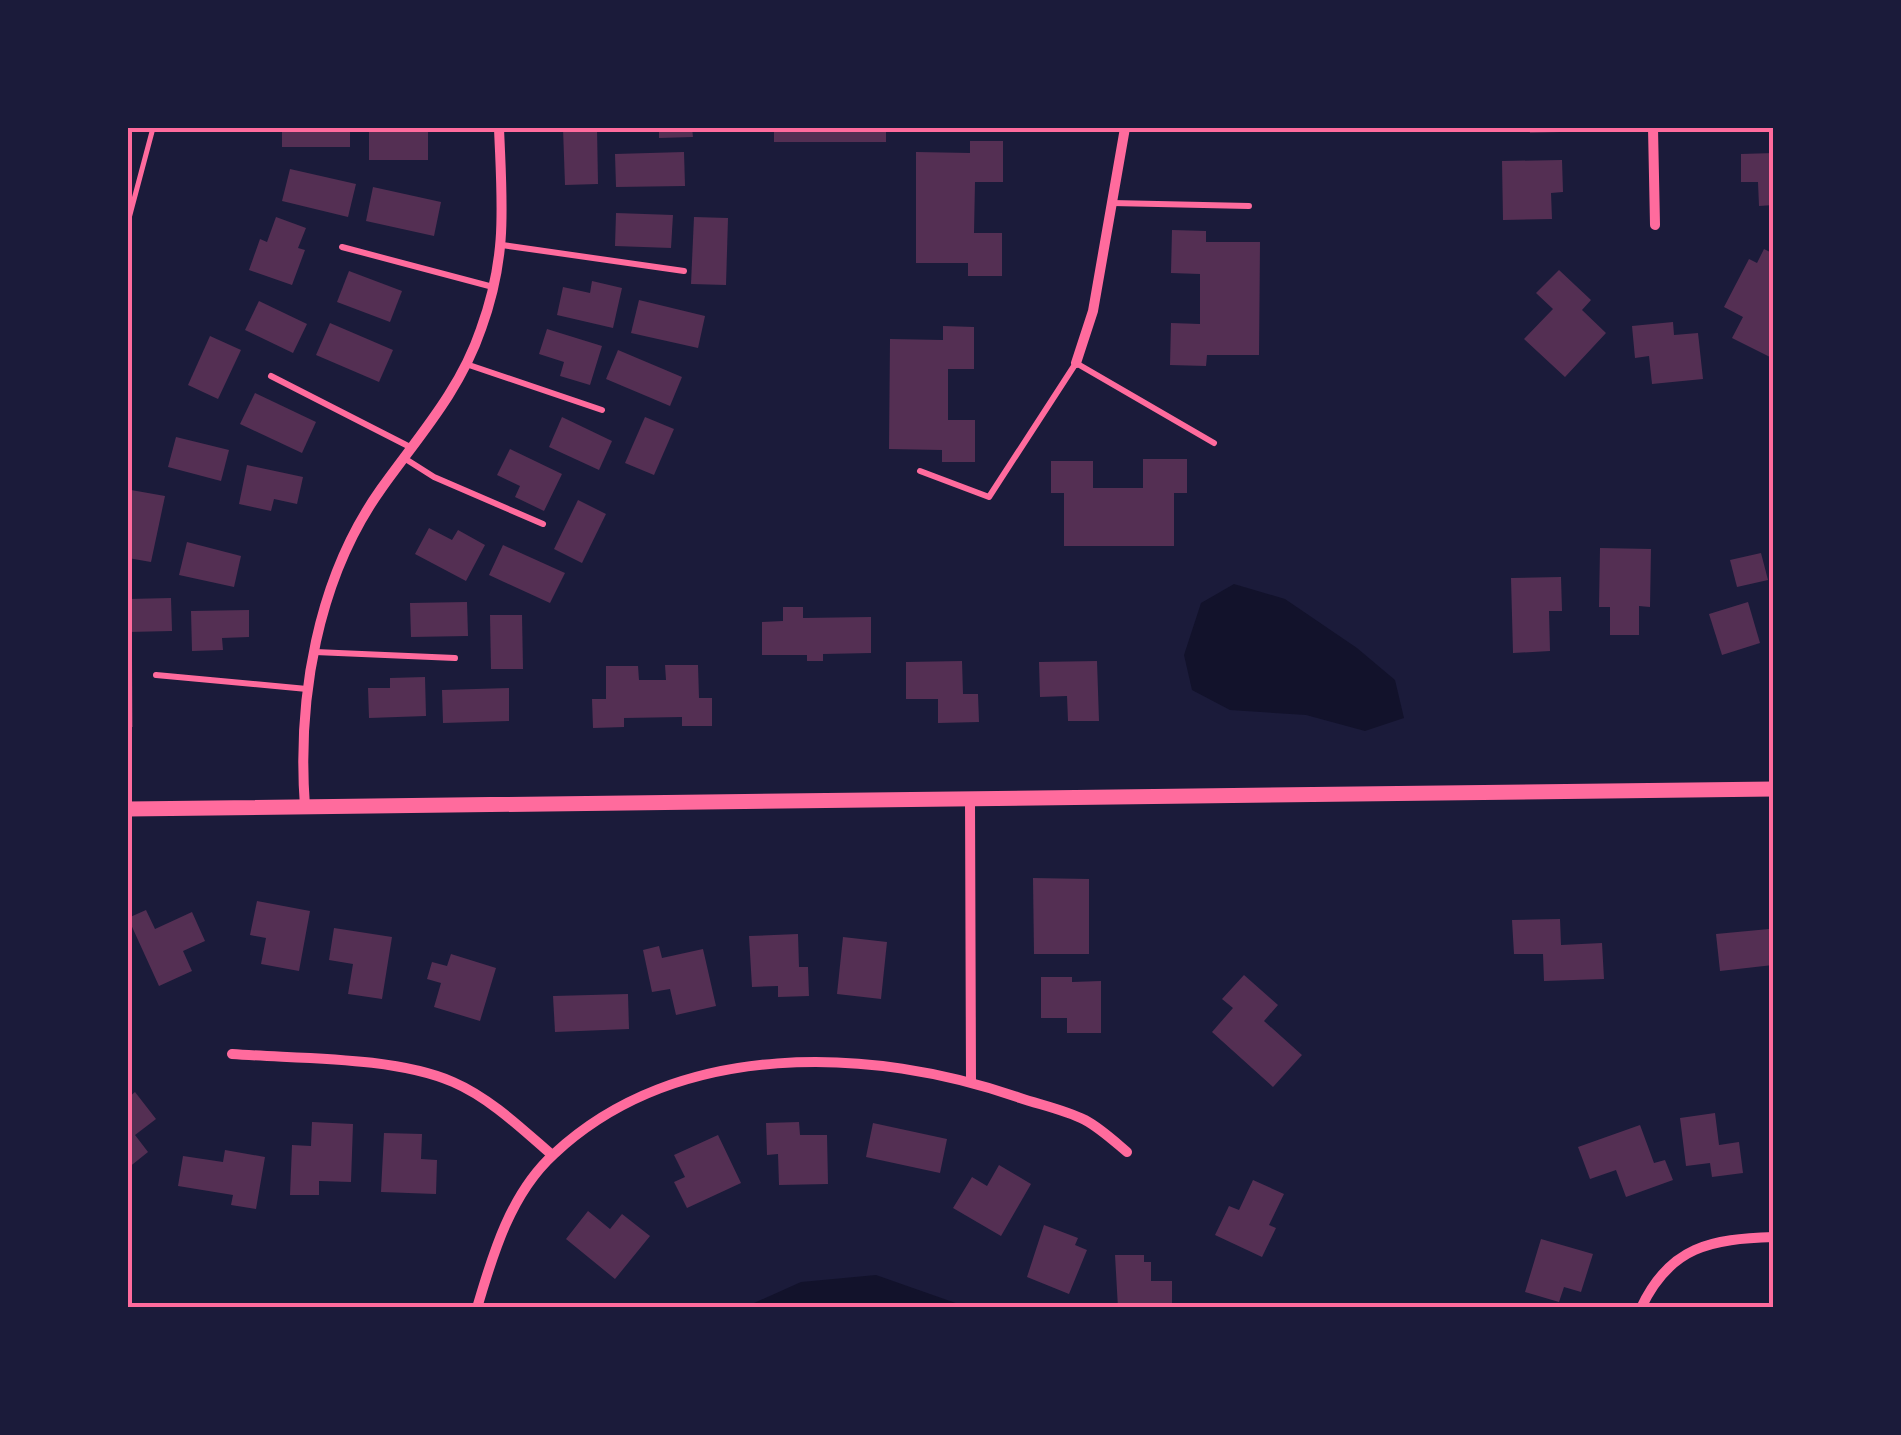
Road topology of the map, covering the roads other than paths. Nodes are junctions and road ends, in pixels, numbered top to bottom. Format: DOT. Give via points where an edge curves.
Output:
graph roads {
  1 [pos="500,128"];
  2 [pos="1124,128"];
  3 [pos="1653,128"];
  4 [pos="1112,203"];
  5 [pos="1249,206"];
  6 [pos="1655,224"];
  7 [pos="502,245"];
  8 [pos="342,247"];
  9 [pos="684,270"];
  10 [pos="494,287"];
  11 [pos="1076,363"];
  12 [pos="466,364"];
  13 [pos="271,376"];
  14 [pos="602,410"];
  15 [pos="1214,443"];
  16 [pos="412,448"];
  17 [pos="404,458"];
  18 [pos="920,471"];
  19 [pos="543,524"];
  20 [pos="315,652"];
  21 [pos="455,658"];
  22 [pos="156,674"];
  23 [pos="308,689"];
  24 [pos="1774,789"];
  25 [pos="970,799"];
  26 [pos="305,807"];
  27 [pos="128,809"];
  28 [pos="232,1054"];
  29 [pos="971,1080"];
  30 [pos="1127,1152"];
  31 [pos="552,1155"];
  32 [pos="1774,1237"];
  33 [pos="477,1308"];
  34 [pos="1642,1308"];
  1 -- 7 [label="street"];
  2 -- 4 [label="street"];
  3 -- 6 [label="street"];
  4 -- 5 [label="lane"];
  4 -- 11 [label="street" via="1094,311"];
  7 -- 9 [label="lane"];
  7 -- 10 [label="street"];
  8 -- 10 [label="lane"];
  10 -- 12 [label="street"];
  11 -- 15 [label="lane"];
  11 -- 18 [label="lane" via="989,497"];
  12 -- 14 [label="lane"];
  12 -- 16 [label="street"];
  13 -- 16 [label="lane"];
  16 -- 17 [label="street"];
  17 -- 19 [label="lane"];
  17 -- 20 [label="street" via="354,534"];
  20 -- 21 [label="lane"];
  20 -- 23 [label="street"];
  22 -- 23 [label="lane"];
  23 -- 26 [label="street"];
  24 -- 25 [label="street"];
  25 -- 26 [label="street"];
  25 -- 29 [label="street"];
  26 -- 27 [label="street"];
  28 -- 31 [label="street" via="429,1074 490,1104"];
  29 -- 30 [label="street" via="1085,1120"];
  29 -- 31 [label="street" via="858,1062 786,1062 710,1074 641,1097"];
  31 -- 33 [label="street" via="514,1206"];
  32 -- 34 [label="street" via="1708,1243 1684,1253"];
}
